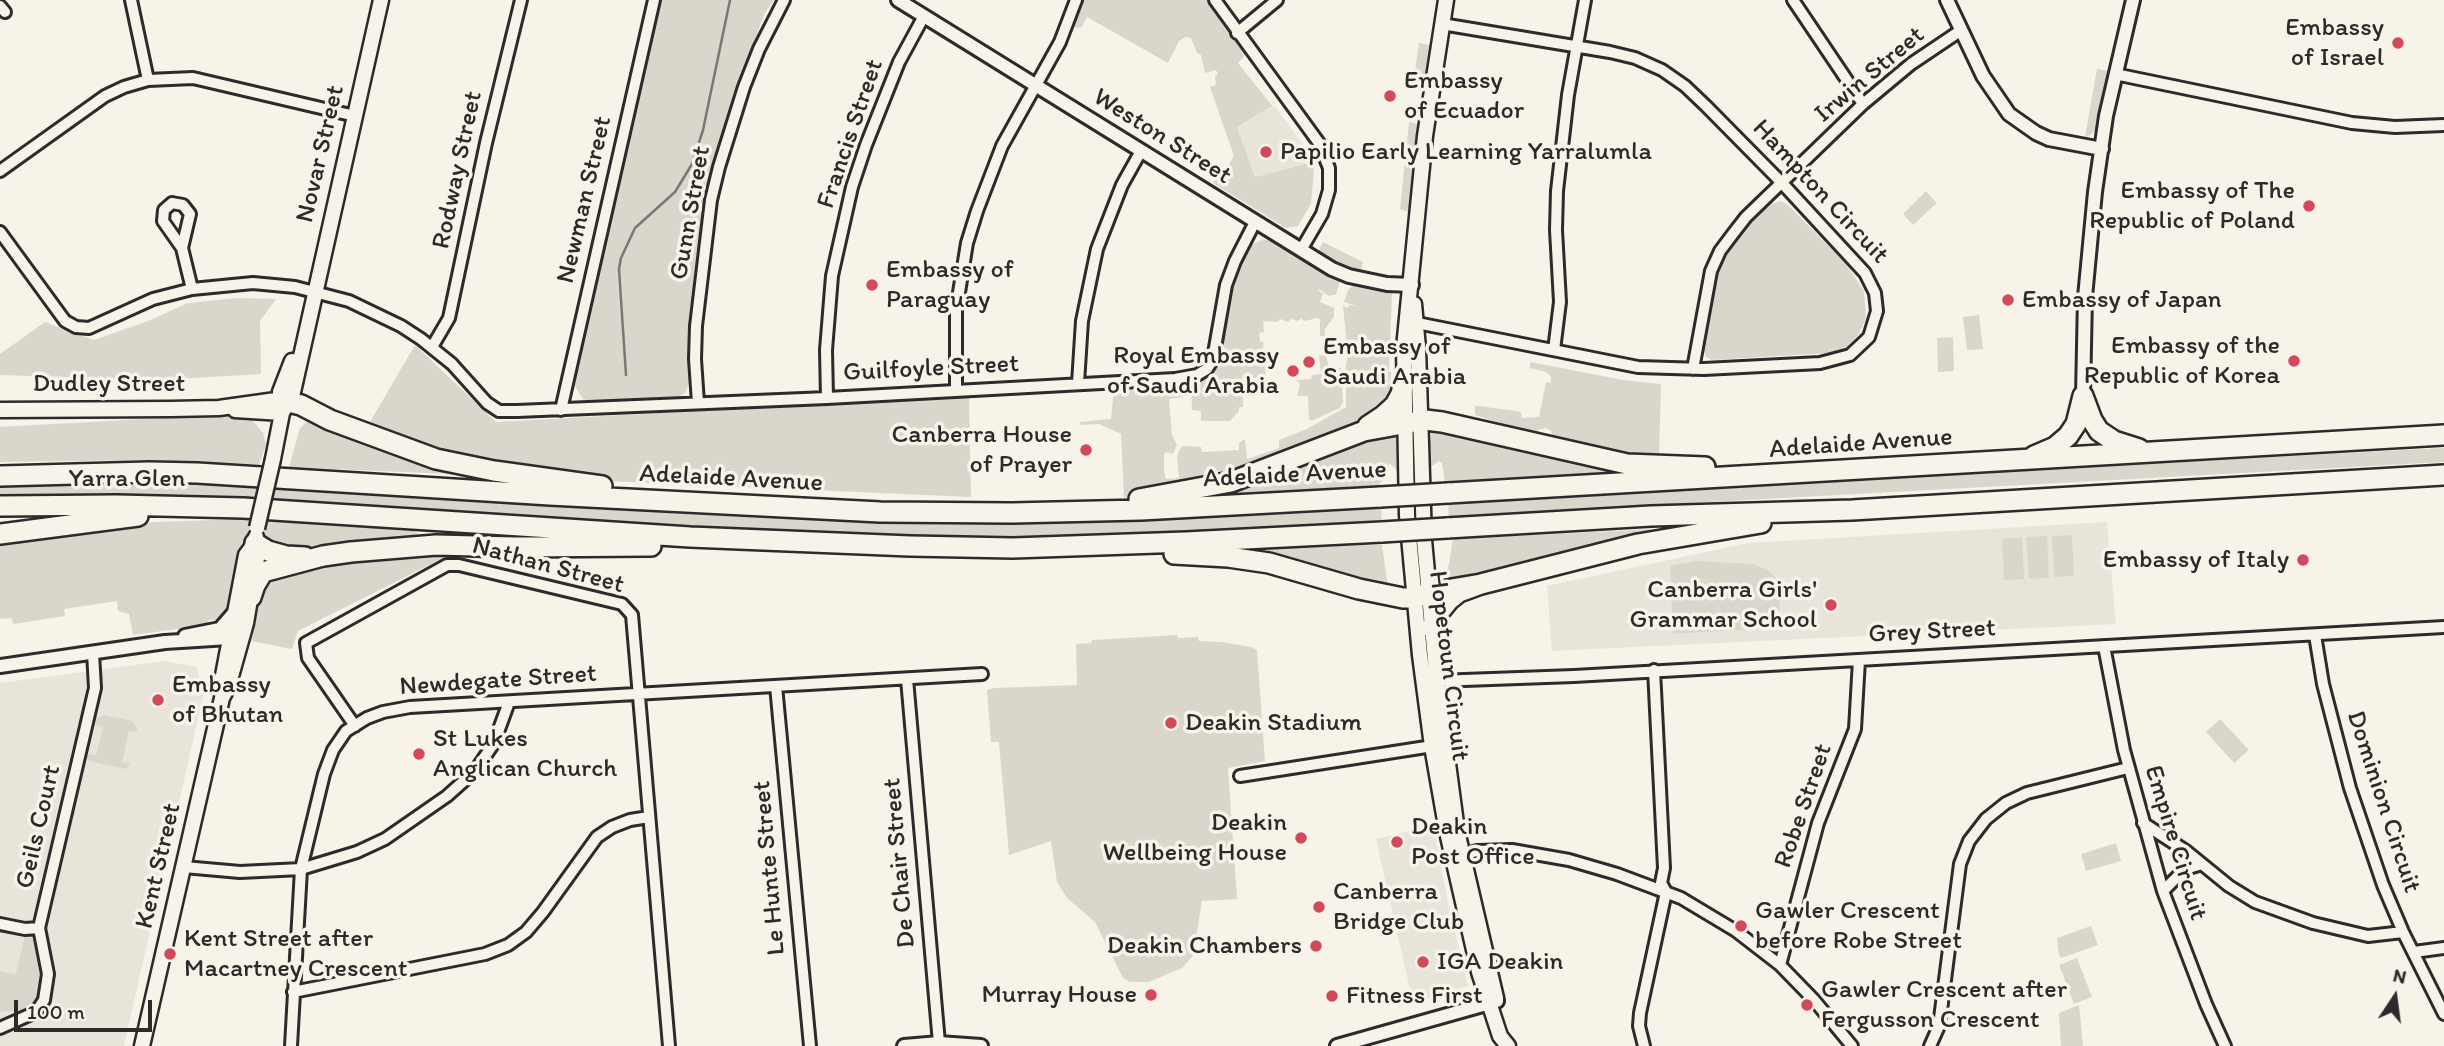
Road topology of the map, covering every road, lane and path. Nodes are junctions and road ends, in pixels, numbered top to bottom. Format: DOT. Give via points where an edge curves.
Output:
graph roads {
  1 [pos="131,0"];
  2 [pos="381,0"];
  3 [pos="521,0"];
  4 [pos="654,0"];
  5 [pos="784,0"];
  6 [pos="898,0"];
  7 [pos="1076,0"];
  8 [pos="1215,0"];
  9 [pos="1277,0"];
  10 [pos="1446,0"];
  11 [pos="1585,0"];
  12 [pos="1793,0"];
  13 [pos="1947,0"];
  14 [pos="2133,0"];
  15 [pos="924,16"];
  16 [pos="1442,24"];
  17 [pos="1960,31"];
  18 [pos="1237,33"];
  19 [pos="1576,46"];
  20 [pos="2115,74"];
  21 [pos="148,80"];
  22 [pos="1035,84"];
  23 [pos="1863,104"];
  24 [pos="355,116"];
  25 [pos="2444,125"];
  26 [pos="2102,149"];
  27 [pos="1140,151"];
  28 [pos="0,172"];
  29 [pos="1782,183"];
  30 [pos="1255,222"];
  31 [pos="0,232"];
  32 [pos="183,247"];
  33 [pos="1301,250"];
  34 [pos="1412,285"];
  35 [pos="192,289"];
  36 [pos="315,291"];
  37 [pos="1412,323"];
  38 [pos="432,347"];
  39 [pos="1554,350"];
  40 [pos="1693,369"];
  41 [pos="1404,381"];
  42 [pos="1078,383"];
  43 [pos="956,390"];
  44 [pos="2083,396"];
  45 [pos="827,398"];
  46 [pos="698,403"];
  47 [pos="284,405"];
  48 [pos="219,408"];
  49 [pos="0,410"];
  50 [pos="561,410"];
  51 [pos="261,412"];
  52 [pos="1412,422"];
  53 [pos="1352,435"];
  54 [pos="2444,436"];
  55 [pos="2155,453"];
  56 [pos="273,459"];
  57 [pos="2023,460"];
  58 [pos="0,466"];
  59 [pos="1828,470"];
  60 [pos="149,472"];
  61 [pos="2444,475"];
  62 [pos="0,476"];
  63 [pos="0,506"];
  64 [pos="755,507"];
  65 [pos="1852,510"];
  66 [pos="1056,512"];
  67 [pos="255,526"];
  68 [pos="0,534"];
  69 [pos="781,542"];
  70 [pos="1013,548"];
  71 [pos="323,556"];
  72 [pos="1481,584"];
  73 [pos="1421,596"];
  74 [pos="244,608"];
  75 [pos="1432,628"];
  76 [pos="2444,628"];
  77 [pos="2315,635"];
  78 [pos="229,638"];
  79 [pos="165,642"];
  80 [pos="2104,646"];
  81 [pos="93,653"];
  82 [pos="1859,660"];
  83 [pos="0,666"];
  84 [pos="1654,670"];
  85 [pos="982,674"];
  86 [pos="907,679"];
  87 [pos="1430,682"];
  88 [pos="776,686"];
  89 [pos="639,694"];
  90 [pos="222,698"];
  91 [pos="509,702"];
  92 [pos="355,726"];
  93 [pos="1438,745"];
  94 [pos="2128,768"];
  95 [pos="1241,776"];
  96 [pos="649,817"];
  97 [pos="2143,822"];
  98 [pos="1457,856"];
  99 [pos="2202,864"];
  100 [pos="184,867"];
  101 [pos="302,869"];
  102 [pos="2164,891"];
  103 [pos="1666,892"];
  104 [pos="0,924"];
  105 [pos="39,928"];
  106 [pos="2403,932"];
  107 [pos="2444,948"];
  108 [pos="2414,953"];
  109 [pos="1780,965"];
  110 [pos="293,992"];
  111 [pos="1492,1002"];
  112 [pos="2444,1014"];
  113 [pos="0,1028"];
  114 [pos="1368,1042"];
  115 [pos="939,1043"];
  116 [pos="1507,1044"];
  117 [pos="142,1046"];
  118 [pos="291,1046"];
  119 [pos="669,1046"];
  120 [pos="810,1046"];
  121 [pos="904,1046"];
  122 [pos="981,1046"];
  123 [pos="1337,1046"];
  124 [pos="1644,1046"];
  125 [pos="1852,1046"];
  126 [pos="1930,1046"];
  127 [pos="2225,1046"];
  1 -- 21 [label="street"];
  2 -- 24 [label="main road, Novar Street"];
  3 -- 38 [label="street, Rodway Street" via="449,318"];
  4 -- 50 [label="street, Newman Street"];
  5 -- 46 [label="street, Gunn Street" via="744,87 711,200 696,327"];
  6 -- 15 [label="street, Weston Street"];
  7 -- 22 [label="street" via="1060,42"];
  8 -- 18 [label="street"];
  9 -- 18 [label="street"];
  10 -- 16 [label="main road, Hopetoun Circuit"];
  11 -- 19 [label="street"];
  12 -- 23 [label="street"];
  13 -- 17 [label="street"];
  14 -- 20 [label="street"];
  15 -- 22 [label="street, Weston Street"];
  15 -- 45 [label="street, Francis Street" via="899,62 852,187 832,275"];
  16 -- 19 [label="street, Hampton Circuit"];
  16 -- 34 [label="main road, Hopetoun Circuit" via="1424,147"];
  17 -- 23 [label="street, Irwin Street" via="1910,64"];
  17 -- 26 [label="street" via="2009,114 2049,139"];
  18 -- 33 [label="street" via="1319,143 1329,168 1322,214"];
  19 -- 29 [label="street, Hampton Circuit" via="1635,58 1662,70 1685,86"];
  19 -- 39 [label="street" via="1557,191 1560,302"];
  20 -- 25 [label="street" via="2353,123"];
  20 -- 26 [label="street"];
  21 -- 24 [label="street" via="193,78"];
  21 -- 28 [label="street" via="105,96"];
  22 -- 27 [label="street, Weston Street"];
  22 -- 43 [label="street" via="988,178 967,243 956,311"];
  23 -- 29 [label="street, Irwin Street"];
  24 -- 36 [label="main road, Novar Street"];
  26 -- 44 [label="street" via="2088,257"];
  27 -- 30 [label="street, Weston Street"];
  27 -- 42 [label="street" via="1097,249 1082,321"];
  29 -- 40 [label="street, Irwin Street" via="1746,217 1714,264"];
  29 -- 40 [label="street, Hampton Circuit" via="1873,285 1877,311 1869,337 1850,355 1820,363"];
  30 -- 33 [label="street, Weston Street"];
  30 -- 42 [label="street, Guilfoyle Street" via="1226,285 1216,346 1207,369 1175,379"];
  31 -- 35 [label="street" via="65,321 76,327 89,328 153,299"];
  32 -- 35 [label="street"];
  33 -- 34 [label="street, Weston Street" via="1349,276"];
  34 -- 37 [label="main road, Hopetoun Circuit"];
  35 -- 36 [label="street" via="253,283"];
  36 -- 38 [label="street" via="372,311"];
  36 -- 47 [label="main road, Novar Street"];
  37 -- 39 [label="street, Hampton Circuit"];
  37 -- 41 [label="main road, Hopetoun Circuit"];
  37 -- 52 [label="main road, Hopetoun Circuit"];
  38 -- 50 [label="street, Guilfoyle Street" via="499,411"];
  39 -- 40 [label="street, Hampton Circuit" via="1638,367"];
  41 -- 52 [label="main road, Hopetoun Circuit"];
  41 -- 53 [label="highway" via="1392,408"];
  42 -- 43 [label="street, Guilfoyle Street"];
  43 -- 45 [label="street, Guilfoyle Street"];
  44 -- 55 [label="highway" via="2092,421 2103,434"];
  44 -- 57 [label="highway" via="2068,436 2055,447"];
  45 -- 46 [label="street, Guilfoyle Street"];
  46 -- 50 [label="street, Guilfoyle Street"];
  47 -- 48 [label="main road, Dudley Street"];
  47 -- 51 [label="main road, Dudley Street"];
  47 -- 56 [label="main road, Kent Street"];
  47 -- 64 [label="highway" via="301,405 330,420 448,461 494,471 714,496"];
  48 -- 49 [label="main road, Dudley Street"];
  48 -- 51 [label="main road, Dudley Street"];
  51 -- 56 [label="main road" via="269,429"];
  52 -- 53 [label="highway"];
  52 -- 59 [label="highway" via="1442,422 1627,464"];
  52 -- 73 [label="main road, Hopetoun Circuit" via="1407,515"];
  53 -- 66 [label="highway" via="1231,482"];
  54 -- 55 [label="highway, Adelaide Avenue"];
  55 -- 57 [label="highway, Adelaide Avenue"];
  56 -- 67 [label="main road, Kent Street, bridge"];
  57 -- 59 [label="highway, Adelaide Avenue"];
  58 -- 60 [label="highway" via="97,465"];
  59 -- 66 [label="highway, Adelaide Avenue, bridge"];
  60 -- 62 [label="highway, Yarra Glen"];
  60 -- 64 [label="highway, Adelaide Avenue"];
  61 -- 65 [label="highway"];
  63 -- 67 [label="highway, Yarra Glen" via="117,505"];
  64 -- 66 [label="highway, Adelaide Avenue"];
  65 -- 70 [label="highway, bridge"];
  65 -- 72 [label="highway" via="1670,538"];
  67 -- 68 [label="highway" via="116,518"];
  67 -- 69 [label="highway"];
  67 -- 71 [label="highway" via="268,551"];
  67 -- 74 [label="main road, Kent Street" via="246,555"];
  67 -- 74 [label="main road, Kent Street" via="257,558"];
  69 -- 70 [label="highway"];
  69 -- 71 [label="highway" via="725,546 436,545"];
  70 -- 73 [label="highway" via="1242,559 1297,569 1385,595"];
  71 -- 74 [label="highway" via="264,572"];
  72 -- 73 [label="highway"];
  72 -- 75 [label="highway" via="1448,600"];
  73 -- 75 [label="main road, Hopetoun Circuit"];
  73 -- 87 [label="main road, Hopetoun Circuit"];
  74 -- 78 [label="main road" via="238,631"];
  74 -- 79 [label="street" via="220,629"];
  74 -- 90 [label="main road, Kent Street" via="235,666"];
  75 -- 87 [label="main road, Hopetoun Circuit"];
  76 -- 77 [label="street, Grey Street"];
  77 -- 80 [label="street, Grey Street"];
  77 -- 106 [label="street, Dominion Circuit" via="2350,788"];
  78 -- 79 [label="street"];
  78 -- 90 [label="main road, Kent Street"];
  79 -- 81 [label="street"];
  80 -- 82 [label="street, Grey Street"];
  80 -- 94 [label="street, Empire Circuit"];
  81 -- 83 [label="street"];
  81 -- 105 [label="street, Geils Court" via="95,688"];
  82 -- 84 [label="street, Grey Street"];
  82 -- 109 [label="street, Robe Street" via="1855,729 1818,823"];
  84 -- 87 [label="street, Grey Street"];
  84 -- 103 [label="street" via="1661,883"];
  85 -- 86 [label="street, Newdegate Street"];
  86 -- 88 [label="street, Newdegate Street"];
  86 -- 115 [label="street, De Chair Street"];
  87 -- 93 [label="main road, Hopetoun Circuit"];
  88 -- 89 [label="street, Newdegate Street"];
  88 -- 120 [label="street, Le Hunte Street"];
  89 -- 91 [label="street, Newdegate Street"];
  89 -- 92 [label="street, Nathan Street" via="632,615 622,604 447,565 306,643 308,659"];
  89 -- 96 [label="street, Nathan Street"];
  90 -- 100 [label="main road, Kent Street"];
  91 -- 92 [label="street, Newdegate Street" via="410,707 383,712"];
  91 -- 101 [label="street" via="494,743 475,771 447,796 385,839"];
  92 -- 101 [label="street, Newdegate Street" via="346,731 328,762"];
  93 -- 95 [label="street"];
  93 -- 98 [label="main road, Hopetoun Circuit"];
  94 -- 97 [label="street, Empire Circuit"];
  94 -- 126 [label="street" via="2027,793 1986,819 1969,841 1960,864 1939,1026"];
  96 -- 110 [label="street" via="621,823 597,837 543,912 508,945 485,954"];
  96 -- 119 [label="street, Nathan Street"];
  97 -- 99 [label="street"];
  97 -- 102 [label="street, Empire Circuit"];
  98 -- 103 [label="street" via="1512,850 1569,860"];
  98 -- 111 [label="main road, Hopetoun Circuit"];
  99 -- 102 [label="street" via="2185,869"];
  99 -- 106 [label="street" via="2246,896 2283,913 2368,936"];
  100 -- 101 [label="street" via="240,872"];
  100 -- 117 [label="main road, Kent Street"];
  101 -- 110 [label="street, Newdegate Street"];
  102 -- 127 [label="street, Empire Circuit"];
  103 -- 109 [label="street" via="1718,919"];
  103 -- 124 [label="street" via="1640,1013"];
  104 -- 105 [label="street"];
  105 -- 113 [label="street, Geils Court" via="48,974 44,1000 36,1012"];
  106 -- 108 [label="street, Dominion Circuit"];
  107 -- 108 [label="street"];
  108 -- 112 [label="street, Dominion Circuit"];
  109 -- 125 [label="street"];
  110 -- 118 [label="street, Newdegate Street"];
  111 -- 114 [label="street"];
  111 -- 116 [label="main road, Hopetoun Circuit" via="1500,1036"];
  114 -- 123 [label="street"];
  115 -- 121 [label="street"];
  115 -- 122 [label="street"];
}
